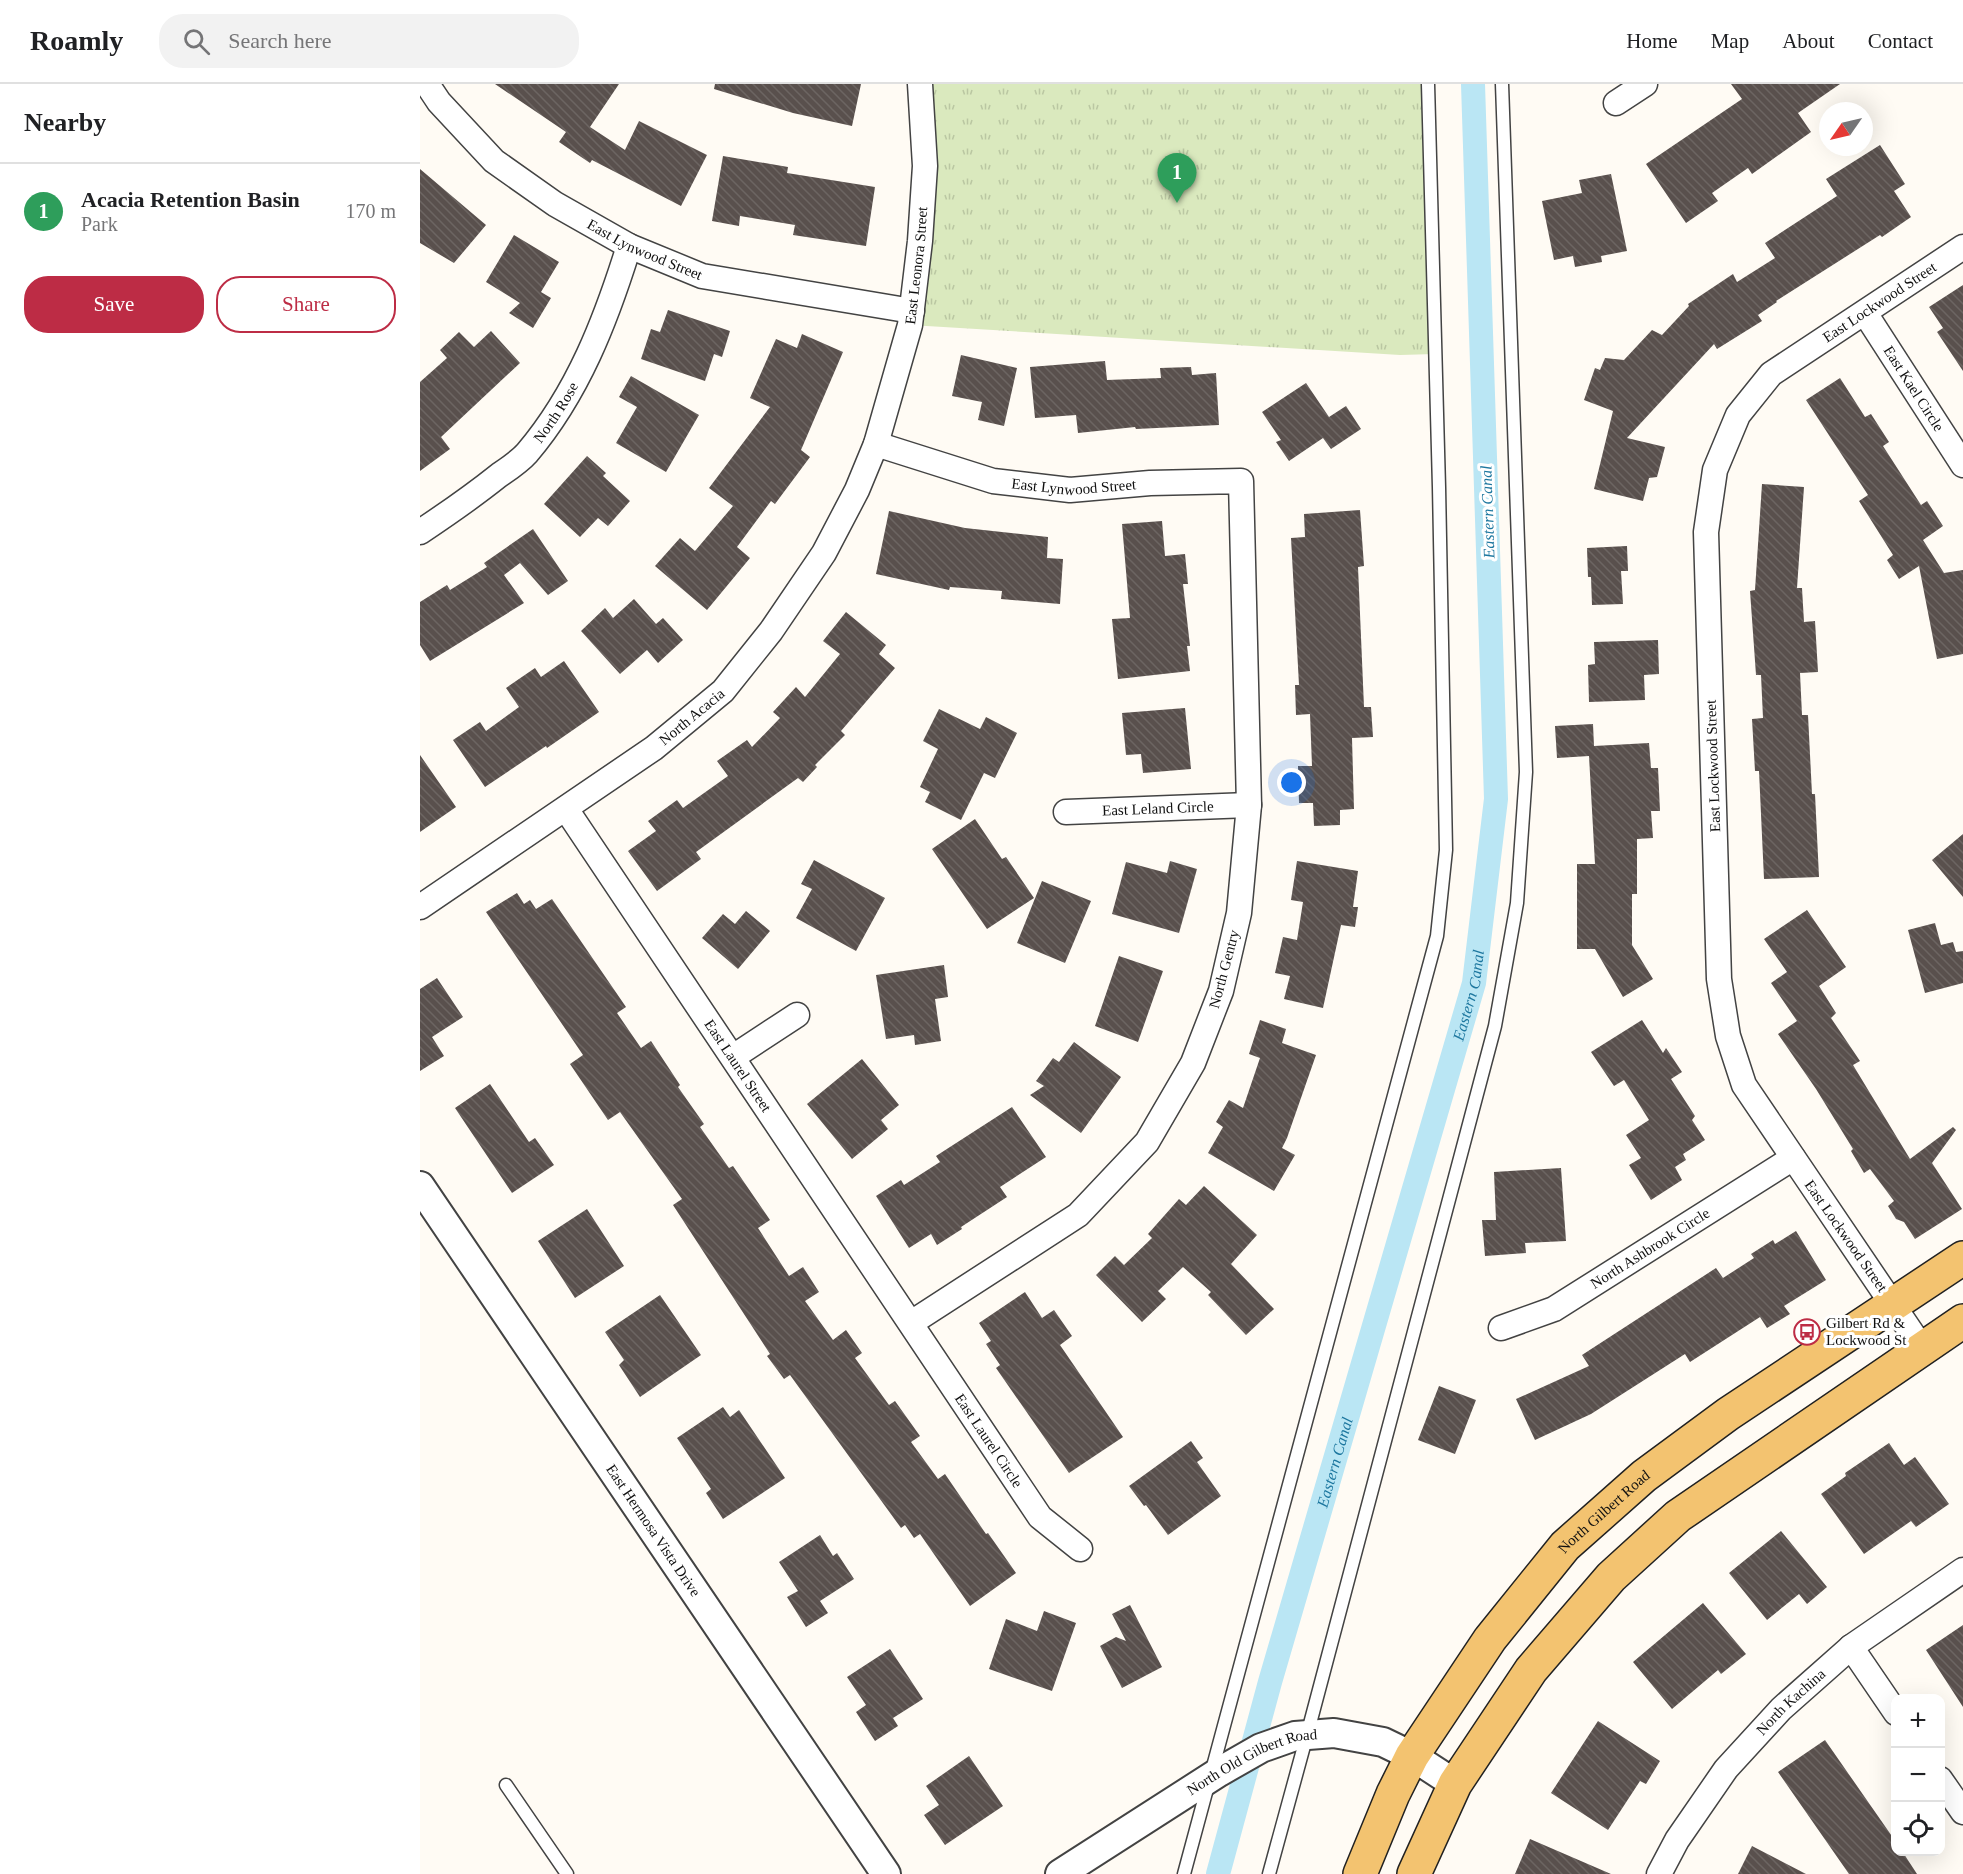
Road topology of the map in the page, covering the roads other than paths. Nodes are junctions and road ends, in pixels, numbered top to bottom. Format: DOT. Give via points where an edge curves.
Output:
graph roads {
  1 [pos="427,84"];
  2 [pos="920,84"];
  3 [pos="1428,84"];
  4 [pos="1502,84"];
  5 [pos="1645,84"];
  6 [pos="1616,103"];
  7 [pos="629,246"];
  8 [pos="1963,247"];
  9 [pos="912,311"];
  10 [pos="1865,313"];
  11 [pos="876,444"];
  12 [pos="1963,465"];
  13 [pos="1241,481"];
  14 [pos="420,532"];
  15 [pos="1249,805"];
  16 [pos="566,809"];
  17 [pos="1066,812"];
  18 [pos="420,907"];
  19 [pos="797,1015"];
  20 [pos="733,1057"];
  21 [pos="1793,1158"];
  22 [pos="420,1186"];
  23 [pos="1963,1258"];
  24 [pos="1894,1304"];
  25 [pos="1963,1321"];
  26 [pos="911,1323"];
  27 [pos="1501,1328"];
  28 [pos="1922,1348"];
  29 [pos="1080,1549"];
  30 [pos="1963,1570"];
  31 [pos="1851,1647"];
  32 [pos="1891,1706"];
  33 [pos="1301,1736"];
  34 [pos="1412,1756"];
  35 [pos="1214,1775"];
  36 [pos="1455,1784"];
  37 [pos="506,1785"];
  38 [pos="1945,1785"];
  39 [pos="1963,1812"];
  40 [pos="567,1874"];
  41 [pos="886,1874"];
  42 [pos="1060,1874"];
  43 [pos="1184,1874"];
  44 [pos="1269,1874"];
  45 [pos="1360,1874"];
  46 [pos="1414,1874"];
  47 [pos="1659,1874"];
  1 -- 7 [label="street, East Lynwood Street" via="494,161 555,204"];
  2 -- 9 [label="street, East Leonora Street" via="925,166"];
  3 -- 35 [label="lane" via="1446,850 1437,936"];
  4 -- 33 [label="lane" via="1526,772 1517,903 1495,1026"];
  5 -- 6 [label="street"];
  7 -- 9 [label="street, East Lynwood Street" via="702,276"];
  7 -- 14 [label="street, North Rose" via="591,349 565,401 526,455"];
  8 -- 10 [label="street, East Lockwood Street"];
  9 -- 11 [label="street, East Leonora Street"];
  10 -- 12 [label="street, East Kael Circle"];
  10 -- 21 [label="street, East Lockwood Street" via="1771,374 1738,415 1715,470 1706,532 1719,979 1728,1036 1744,1085"];
  11 -- 13 [label="street, East Lynwood Street" via="993,481 1070,490"];
  11 -- 16 [label="street, North Acacia" via="824,553 771,631 723,691 654,748"];
  13 -- 15 [label="street, North Gentry"];
  15 -- 17 [label="street, East Leland Circle"];
  15 -- 26 [label="street, North Gentry" via="1239,913 1221,991 1193,1063 1148,1142 1078,1215"];
  16 -- 18 [label="street, North Acacia"];
  16 -- 20 [label="street, East Laurel Street"];
  19 -- 20 [label="street"];
  20 -- 26 [label="street, East Laurel Street"];
  21 -- 24 [label="street, East Lockwood Street"];
  21 -- 27 [label="street, North Ashbrook Circle" via="1554,1309"];
  22 -- 41 [label="street, East Hermosa Vista Drive"];
  23 -- 24 [label="main road, North Gilbert Road"];
  24 -- 28 [label="street, East Lockwood Street"];
  24 -- 34 [label="main road, North Gilbert Road" via="1728,1414 1644,1476 1565,1546 1490,1639"];
  25 -- 28 [label="main road"];
  26 -- 29 [label="street, East Laurel Circle" via="1040,1517"];
  28 -- 36 [label="main road" via="1678,1516 1611,1577 1531,1670"];
  30 -- 31 [label="street, North Kachina"];
  31 -- 32 [label="street"];
  31 -- 47 [label="street, North Kachina" via="1781,1709 1726,1769 1677,1840"];
  33 -- 34 [label="street, North Old Gilbert Road" via="1334,1733 1383,1742"];
  33 -- 35 [label="street, North Old Gilbert Road" via="1261,1748"];
  33 -- 44 [label="lane"];
  34 -- 36 [label="street, North Old Gilbert Road"];
  34 -- 45 [label="main road, North Gilbert Road"];
  35 -- 42 [label="street, North Old Gilbert Road"];
  35 -- 43 [label="lane"];
  36 -- 46 [label="main road"];
  37 -- 40 [label="lane"];
  38 -- 39 [label="street"];
}
